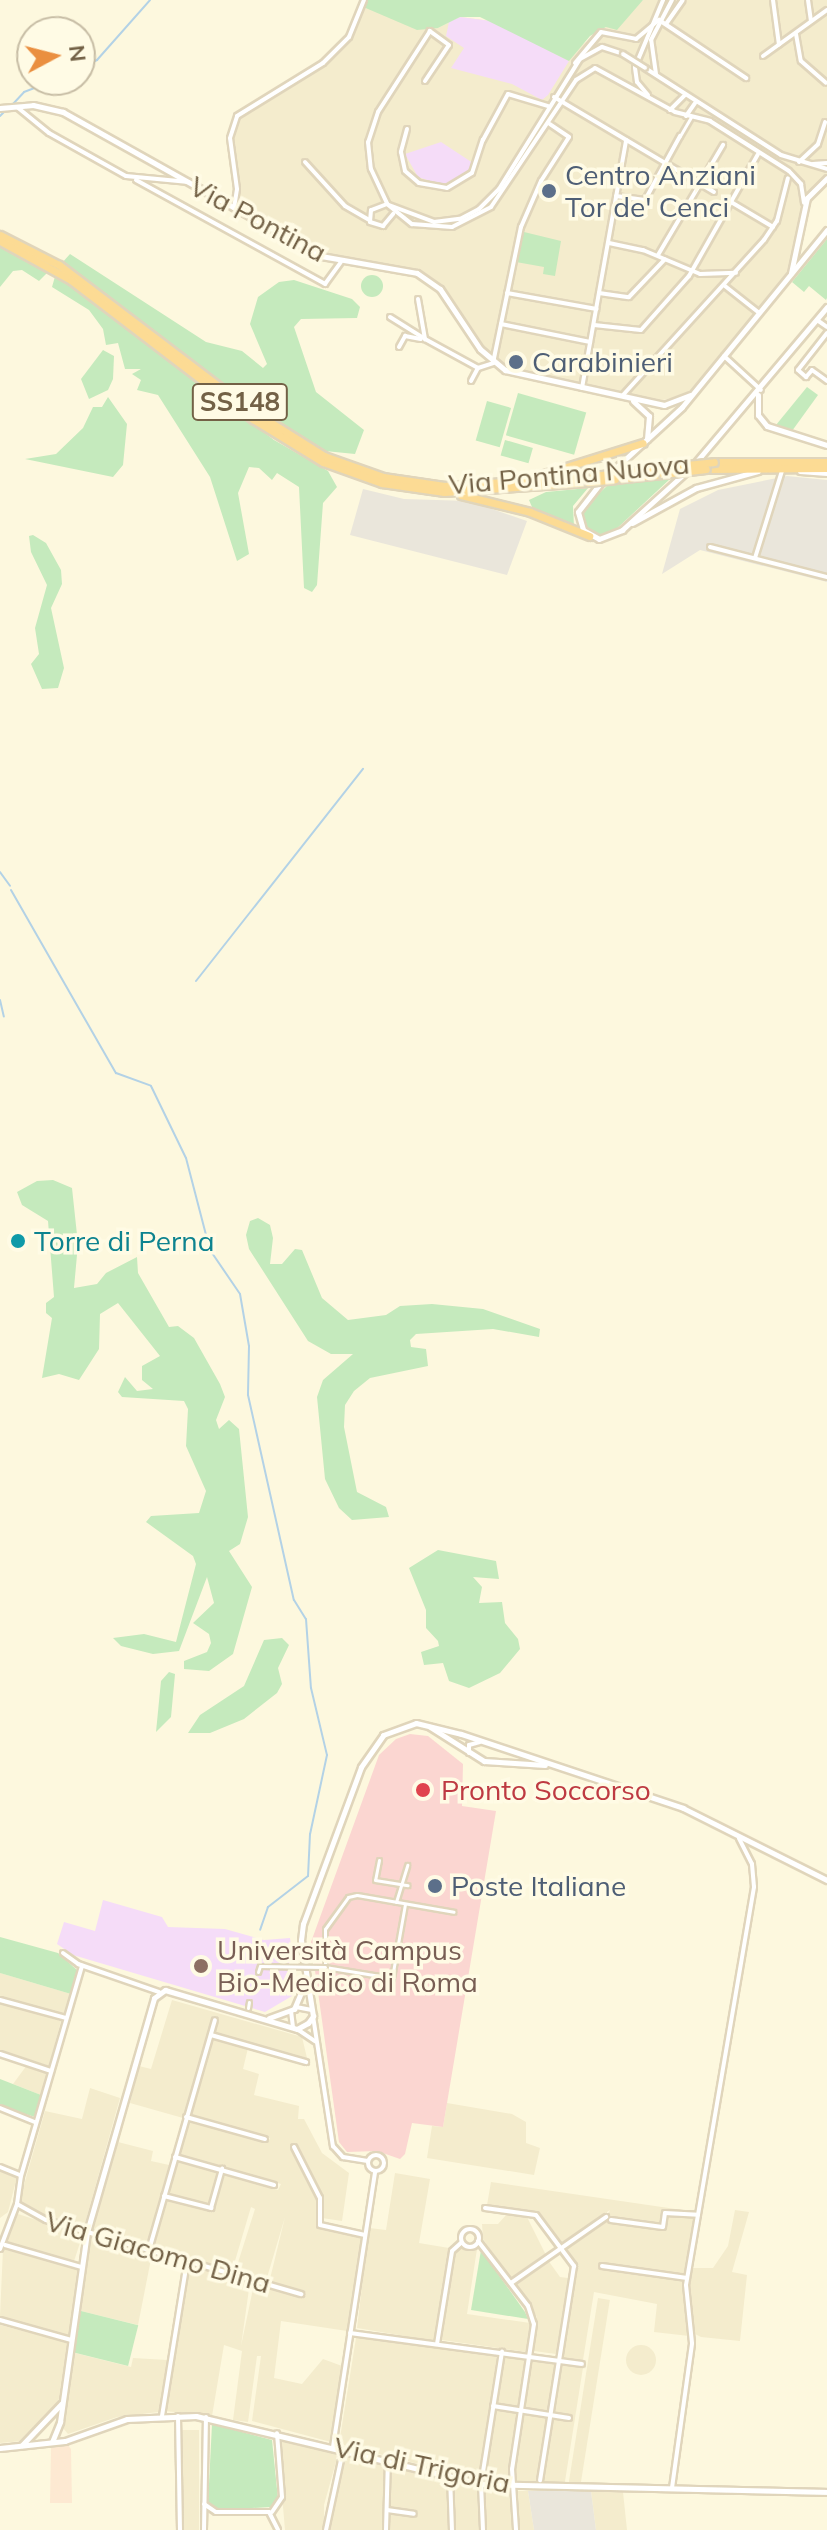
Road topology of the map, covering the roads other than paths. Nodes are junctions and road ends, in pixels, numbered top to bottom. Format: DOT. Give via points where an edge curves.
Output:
graph roads {
  1 [pos="364,0"];
  2 [pos="663,0"];
  3 [pos="672,0"];
  4 [pos="683,0"];
  5 [pos="773,0"];
  6 [pos="808,0"];
  7 [pos="827,10"];
  8 [pos="659,20"];
  9 [pos="811,22"];
  10 [pos="666,24"];
  11 [pos="646,34"];
  12 [pos="796,34"];
  13 [pos="779,45"];
  14 [pos="763,56"];
  15 [pos="573,69"];
  16 [pos="657,76"];
  17 [pos="746,78"];
  18 [pos="425,81"];
  19 [pos="826,83"];
  20 [pos="685,95"];
  21 [pos="554,97"];
  22 [pos="656,102"];
  23 [pos="563,103"];
  24 [pos="695,103"];
  25 [pos="15,106"];
  26 [pos="548,106"];
  27 [pos="2,108"];
  28 [pos="670,110"];
  29 [pos="688,116"];
  30 [pos="825,122"];
  31 [pos="549,124"];
  32 [pos="407,129"];
  33 [pos="680,136"];
  34 [pos="626,140"];
  35 [pos="723,145"];
  36 [pos="758,153"];
  37 [pos="513,161"];
  38 [pos="305,162"];
  39 [pos="666,162"];
  40 [pos="799,162"];
  41 [pos="521,166"];
  42 [pos="827,166"];
  43 [pos="788,178"];
  44 [pos="827,178"];
  45 [pos="136,180"];
  46 [pos="189,182"];
  47 [pos="700,183"];
  48 [pos="714,192"];
  49 [pos="616,196"];
  50 [pos="731,202"];
  51 [pos="387,204"];
  52 [pos="234,208"];
  53 [pos="395,211"];
  54 [pos="803,213"];
  55 [pos="369,220"];
  56 [pos="773,227"];
  57 [pos="827,230"];
  58 [pos="0,238"];
  59 [pos="609,243"];
  60 [pos="658,255"];
  61 [pos="665,259"];
  62 [pos="341,262"];
  63 [pos="693,271"];
  64 [pos="736,273"];
  65 [pos="791,273"];
  66 [pos="725,286"];
  67 [pos="507,293"];
  68 [pos="599,293"];
  69 [pos="418,299"];
  70 [pos="827,307"];
  71 [pos="597,309"];
  72 [pos="758,312"];
  73 [pos="390,317"];
  74 [pos="817,320"];
  75 [pos="501,324"];
  76 [pos="594,325"];
  77 [pos="827,330"];
  78 [pos="425,339"];
  79 [pos="590,342"];
  80 [pos="399,347"];
  81 [pos="724,356"];
  82 [pos="493,363"];
  83 [pos="478,368"];
  84 [pos="471,381"];
  85 [pos="827,381"];
  86 [pos="582,388"];
  87 [pos="695,392"];
  88 [pos="760,392"];
  89 [pos="621,397"];
  90 [pos="629,399"];
  91 [pos="643,443"];
  92 [pos="827,445"];
  93 [pos="827,468"];
  94 [pos="782,471"];
  95 [pos="680,477"];
  96 [pos="590,479"];
  97 [pos="513,484"];
  98 [pos="691,490"];
  99 [pos="444,492"];
  100 [pos="626,527"];
  101 [pos="592,537"];
  102 [pos="710,547"];
  103 [pos="755,558"];
  104 [pos="827,577"];
  105 [pos="425,1724"];
  106 [pos="482,1741"];
  107 [pos="501,1748"];
  108 [pos="470,1753"];
  109 [pos="501,1764"];
  110 [pos="558,1767"];
  111 [pos="738,1836"];
  112 [pos="379,1860"];
  113 [pos="407,1865"];
  114 [pos="827,1880"];
  115 [pos="399,1884"];
  116 [pos="408,1885"];
  117 [pos="396,1902"];
  118 [pos="405,1904"];
  119 [pos="454,1912"];
  120 [pos="63,1953"];
  121 [pos="82,1966"];
  122 [pos="325,1967"];
  123 [pos="258,1972"];
  124 [pos="306,1976"];
  125 [pos="159,1992"];
  126 [pos="0,2000"];
  127 [pos="249,2002"];
  128 [pos="248,2008"];
  129 [pos="293,2009"];
  130 [pos="313,2013"];
  131 [pos="259,2017"];
  132 [pos="66,2018"];
  133 [pos="215,2020"];
  134 [pos="295,2028"];
  135 [pos="211,2035"];
  136 [pos="318,2047"];
  137 [pos="0,2054"];
  138 [pos="306,2062"];
  139 [pos="51,2071"];
  140 [pos="0,2108"];
  141 [pos="186,2117"];
  142 [pos="35,2122"];
  143 [pos="265,2139"];
  144 [pos="294,2147"];
  145 [pos="175,2157"];
  146 [pos="368,2161"];
  147 [pos="0,2167"];
  148 [pos="222,2169"];
  149 [pos="375,2171"];
  150 [pos="21,2176"];
  151 [pos="274,2185"];
  152 [pos="164,2196"];
  153 [pos="17,2204"];
  154 [pos="485,2208"];
  155 [pos="698,2215"];
  156 [pos="3,2226"];
  157 [pos="87,2232"];
  158 [pos="365,2235"];
  159 [pos="478,2241"];
  160 [pos="462,2242"];
  161 [pos="5,2245"];
  162 [pos="561,2248"];
  163 [pos="0,2249"];
  164 [pos="149,2250"];
  165 [pos="187,2261"];
  166 [pos="602,2266"];
  167 [pos="81,2267"];
  168 [pos="687,2278"];
  169 [pos="511,2283"];
  170 [pos="301,2294"];
  171 [pos="0,2320"];
  172 [pos="350,2333"];
  173 [pos="73,2340"];
  174 [pos="437,2344"];
  175 [pos="502,2352"];
  176 [pos="530,2355"];
  177 [pos="559,2360"];
  178 [pos="582,2364"];
  179 [pos="63,2400"];
  180 [pos="493,2406"];
  181 [pos="522,2411"];
  182 [pos="550,2415"];
  183 [pos="162,2416"];
  184 [pos="178,2416"];
  185 [pos="206,2417"];
  186 [pos="569,2418"];
  187 [pos="43,2428"];
  188 [pos="58,2432"];
  189 [pos="277,2433"];
  190 [pos="71,2439"];
  191 [pos="50,2442"];
  192 [pos="21,2446"];
  193 [pos="333,2447"];
  194 [pos="0,2448"];
  195 [pos="343,2449"];
  196 [pos="388,2460"];
  197 [pos="450,2476"];
  198 [pos="540,2480"];
  199 [pos="482,2481"];
  200 [pos="512,2487"];
  201 [pos="672,2488"];
  202 [pos="827,2492"];
  203 [pos="204,2503"];
  204 [pos="387,2510"];
  205 [pos="216,2512"];
  206 [pos="269,2512"];
  207 [pos="414,2514"];
  208 [pos="204,2522"];
  209 [pos="180,2530"];
  210 [pos="204,2530"];
  211 [pos="278,2530"];
  212 [pos="326,2530"];
  213 [pos="386,2530"];
  214 [pos="452,2530"];
  215 [pos="483,2530"];
  216 [pos="516,2530"];
  1 -- 52 [label="street" via="350,34 323,63 236,118 230,142 237,190"];
  2 -- 11 [label="street"];
  3 -- 8 [label="street"];
  4 -- 10 [label="street"];
  5 -- 13 [label="street"];
  6 -- 9 [label="street"];
  7 -- 9 [label="street"];
  8 -- 10 [label="street"];
  8 -- 11 [label="street"];
  8 -- 16 [label="street" via="650,46"];
  9 -- 12 [label="street"];
  10 -- 17 [label="street"];
  11 -- 15 [label="street" via="632,39 603,31 582,48"];
  11 -- 22 [label="street" via="635,75"];
  12 -- 13 [label="street"];
  12 -- 19 [label="street" via="801,61"];
  13 -- 14 [label="street"];
  15 -- 16 [label="street, bridge" via="595,49 623,54"];
  15 -- 21 [label="street"];
  16 -- 20 [label="street"];
  18 -- 51 [label="street" via="449,45 430,31 370,133 370,164"];
  20 -- 24 [label="street"];
  20 -- 28 [label="street"];
  21 -- 23 [label="street"];
  21 -- 26 [label="street"];
  22 -- 23 [label="street" via="601,69 581,74"];
  22 -- 28 [label="street"];
  23 -- 31 [label="street"];
  23 -- 34 [label="street"];
  24 -- 29 [label="street"];
  24 -- 40 [label="street"];
  25 -- 27 [label="street, Via Pontina"];
  25 -- 45 [label="street" via="49,133"];
  25 -- 46 [label="street, Via Pontina" via="69,115"];
  26 -- 32 [label="street" via="508,94 483,138 472,173 447,188 419,183 405,171 401,149"];
  26 -- 37 [label="street"];
  28 -- 29 [label="street"];
  29 -- 33 [label="street"];
  29 -- 36 [label="street" via="708,120"];
  30 -- 40 [label="street" via="817,145"];
  31 -- 41 [label="street"];
  31 -- 67 [label="street" via="569,137 533,197"];
  33 -- 39 [label="street"];
  34 -- 39 [label="street"];
  34 -- 49 [label="street"];
  35 -- 47 [label="street"];
  36 -- 50 [label="street"];
  36 -- 54 [label="street" via="798,179"];
  37 -- 41 [label="street"];
  37 -- 53 [label="street" via="490,200 465,217 427,222"];
  38 -- 55 [label="street" via="347,209"];
  39 -- 47 [label="street"];
  39 -- 49 [label="street" via="644,201"];
  40 -- 42 [label="street"];
  41 -- 53 [label="street" via="493,206 459,225 423,227"];
  43 -- 56 [label="street"];
  44 -- 54 [label="street" via="814,187"];
  45 -- 46 [label="street"];
  45 -- 62 [label="street" via="325,284"];
  46 -- 52 [label="street, Via Pontina"];
  47 -- 48 [label="street"];
  47 -- 60 [label="street"];
  49 -- 59 [label="street"];
  50 -- 56 [label="street"];
  50 -- 63 [label="street"];
  51 -- 53 [label="street"];
  51 -- 55 [label="street" via="371,210"];
  52 -- 62 [label="street, Via Pontina"];
  53 -- 55 [label="street" via="383,226"];
  54 -- 65 [label="street"];
  56 -- 64 [label="street"];
  57 -- 65 [label="street"];
  58 -- 97 [label="highway, Via Pontina Nuova / SS148" via="59,265 246,407 324,456 406,482"];
  58 -- 99 [label="highway, Via Pontina Nuova / SS148" via="71,280 289,444 382,483"];
  59 -- 60 [label="street"];
  59 -- 68 [label="street"];
  60 -- 61 [label="street"];
  61 -- 63 [label="street"];
  61 -- 68 [label="street" via="629,297"];
  62 -- 82 [label="street, Via Pontina" via="402,268 429,280"];
  63 -- 64 [label="street"];
  63 -- 76 [label="street" via="639,332"];
  64 -- 66 [label="street"];
  65 -- 72 [label="street"];
  66 -- 72 [label="street"];
  66 -- 89 [label="street"];
  67 -- 71 [label="street"];
  67 -- 75 [label="street"];
  68 -- 71 [label="street"];
  69 -- 78 [label="street"];
  70 -- 74 [label="street"];
  71 -- 76 [label="street"];
  72 -- 81 [label="street"];
  73 -- 78 [label="street"];
  74 -- 77 [label="street"];
  74 -- 88 [label="street"];
  75 -- 79 [label="street"];
  75 -- 82 [label="street"];
  76 -- 79 [label="street"];
  77 -- 85 [label="street" via="798,370 806,377 812,370"];
  78 -- 80 [label="street" via="405,336"];
  78 -- 83 [label="street"];
  79 -- 86 [label="street"];
  81 -- 87 [label="street"];
  81 -- 88 [label="street"];
  82 -- 83 [label="street"];
  82 -- 86 [label="street"];
  83 -- 84 [label="street"];
  86 -- 89 [label="street"];
  87 -- 90 [label="street" via="671,405"];
  87 -- 91 [label="street"];
  88 -- 92 [label="street" via="758,415 767,426"];
  88 -- 95 [label="street"];
  89 -- 90 [label="street"];
  90 -- 91 [label="street" via="649,416"];
  91 -- 97 [label="highway"];
  91 -- 101 [label="street" via="580,504 579,521"];
  93 -- 94 [label="street"];
  93 -- 96 [label="highway, Via Pontina Nuova / SS148, bridge" via="706,469"];
  93 -- 96 [label="highway, Via Pontina Nuova / SS148, bridge" via="714,462"];
  94 -- 98 [label="street" via="735,475"];
  94 -- 103 [label="street"];
  95 -- 98 [label="street" via="680,490"];
  95 -- 100 [label="street"];
  96 -- 97 [label="highway, Via Pontina Nuova / SS148"];
  96 -- 99 [label="highway, Via Pontina Nuova / SS148"];
  98 -- 100 [label="street"];
  99 -- 101 [label="highway" via="508,505"];
  100 -- 101 [label="street" via="612,537"];
  102 -- 103 [label="street"];
  103 -- 104 [label="street"];
  105 -- 106 [label="street"];
  105 -- 108 [label="street"];
  105 -- 124 [label="street" via="393,1729 369,1752 303,1924"];
  106 -- 107 [label="street"];
  106 -- 108 [label="street" via="469,1745"];
  107 -- 109 [label="street" via="506,1757"];
  107 -- 110 [label="street"];
  108 -- 109 [label="street"];
  109 -- 110 [label="street"];
  110 -- 111 [label="street" via="676,1805"];
  111 -- 114 [label="street"];
  111 -- 155 [label="street" via="752,1864 754,1887"];
  112 -- 115 [label="street" via="375,1880"];
  113 -- 115 [label="street"];
  115 -- 116 [label="street"];
  115 -- 117 [label="street"];
  117 -- 118 [label="street"];
  117 -- 122 [label="street" via="344,1898 325,1929"];
  118 -- 119 [label="street"];
  118 -- 122 [label="street" via="392,1978"];
  120 -- 121 [label="street"];
  121 -- 125 [label="street"];
  121 -- 132 [label="street"];
  122 -- 123 [label="street, bridge" via="260,1966"];
  124 -- 129 [label="street"];
  124 -- 130 [label="street"];
  125 -- 131 [label="street"];
  125 -- 157 [label="street"];
  126 -- 132 [label="street"];
  127 -- 128 [label="street"];
  129 -- 130 [label="street"];
  129 -- 131 [label="street"];
  129 -- 134 [label="street"];
  130 -- 134 [label="street"];
  130 -- 136 [label="street"];
  131 -- 134 [label="street"];
  132 -- 139 [label="street"];
  133 -- 135 [label="street"];
  134 -- 136 [label="street" via="310,2035"];
  135 -- 138 [label="street"];
  135 -- 141 [label="street"];
  136 -- 146 [label="street" via="333,2147 343,2157"];
  137 -- 139 [label="street"];
  139 -- 142 [label="street"];
  140 -- 142 [label="street"];
  141 -- 143 [label="street"];
  141 -- 145 [label="street"];
  142 -- 150 [label="street"];
  144 -- 158 [label="street" via="321,2200 321,2225"];
  145 -- 148 [label="street"];
  145 -- 152 [label="street"];
  146 -- 149 [label="street"];
  146 -- 149 [label="street" via="382,2158 383,2167"];
  147 -- 150 [label="street"];
  148 -- 151 [label="street"];
  148 -- 152 [label="street" via="211,2208"];
  149 -- 158 [label="street"];
  150 -- 153 [label="street"];
  152 -- 164 [label="street"];
  153 -- 156 [label="street"];
  153 -- 157 [label="street, Via Giacomo Dina" via="33,2215"];
  154 -- 162 [label="street" via="536,2215"];
  155 -- 162 [label="street" via="665,2213 663,2227 608,2219"];
  155 -- 168 [label="street"];
  156 -- 163 [label="street"];
  157 -- 164 [label="street, Via Giacomo Dina"];
  157 -- 167 [label="street"];
  158 -- 172 [label="street"];
  159 -- 160 [label="street" via="472,2247"];
  159 -- 160 [label="street" via="478,2233 470,2229 462,2233"];
  159 -- 169 [label="street"];
  160 -- 174 [label="street" via="452,2251"];
  161 -- 167 [label="street"];
  162 -- 169 [label="street"];
  162 -- 177 [label="street" via="574,2266"];
  164 -- 165 [label="street, Via Giacomo Dina"];
  165 -- 170 [label="street, Via Giacomo Dina"];
  165 -- 183 [label="street"];
  166 -- 168 [label="street"];
  167 -- 173 [label="street"];
  168 -- 201 [label="street" via="692,2342"];
  169 -- 176 [label="street" via="533,2318"];
  171 -- 173 [label="street"];
  172 -- 174 [label="street"];
  172 -- 193 [label="street"];
  173 -- 179 [label="street"];
  174 -- 175 [label="street"];
  175 -- 176 [label="street"];
  175 -- 180 [label="street"];
  176 -- 177 [label="street"];
  176 -- 181 [label="street"];
  177 -- 178 [label="street"];
  177 -- 182 [label="street"];
  179 -- 187 [label="street"];
  179 -- 188 [label="street"];
  180 -- 181 [label="street"];
  180 -- 199 [label="street"];
  181 -- 182 [label="street"];
  181 -- 200 [label="street"];
  182 -- 186 [label="street"];
  182 -- 198 [label="street"];
  183 -- 184 [label="street, Via di Trigoria"];
  183 -- 190 [label="street, Via di Trigoria" via="119,2421"];
  184 -- 185 [label="street, Via di Trigoria"];
  184 -- 209 [label="street"];
  185 -- 189 [label="street, Via di Trigoria"];
  185 -- 203 [label="street"];
  187 -- 188 [label="street"];
  187 -- 191 [label="street"];
  187 -- 192 [label="street"];
  188 -- 190 [label="street"];
  188 -- 191 [label="street"];
  189 -- 193 [label="street, Via di Trigoria"];
  189 -- 206 [label="street" via="282,2497"];
  190 -- 191 [label="street, Via di Trigoria"];
  191 -- 192 [label="street, Via di Trigoria"];
  192 -- 194 [label="street, Via di Trigoria"];
  193 -- 195 [label="street, Via di Trigoria"];
  195 -- 196 [label="street, Via di Trigoria"];
  195 -- 212 [label="street"];
  196 -- 197 [label="street, Via di Trigoria"];
  196 -- 204 [label="street"];
  197 -- 199 [label="street, Via di Trigoria"];
  197 -- 214 [label="street"];
  199 -- 200 [label="street, Via di Trigoria"];
  199 -- 215 [label="street"];
  200 -- 201 [label="street, Via di Trigoria"];
  200 -- 216 [label="street"];
  201 -- 202 [label="street, Via di Trigoria"];
  203 -- 205 [label="street"];
  203 -- 208 [label="street"];
  204 -- 207 [label="street"];
  204 -- 213 [label="street"];
  205 -- 206 [label="street"];
  205 -- 208 [label="street"];
  206 -- 211 [label="street"];
  208 -- 210 [label="street"];
}
